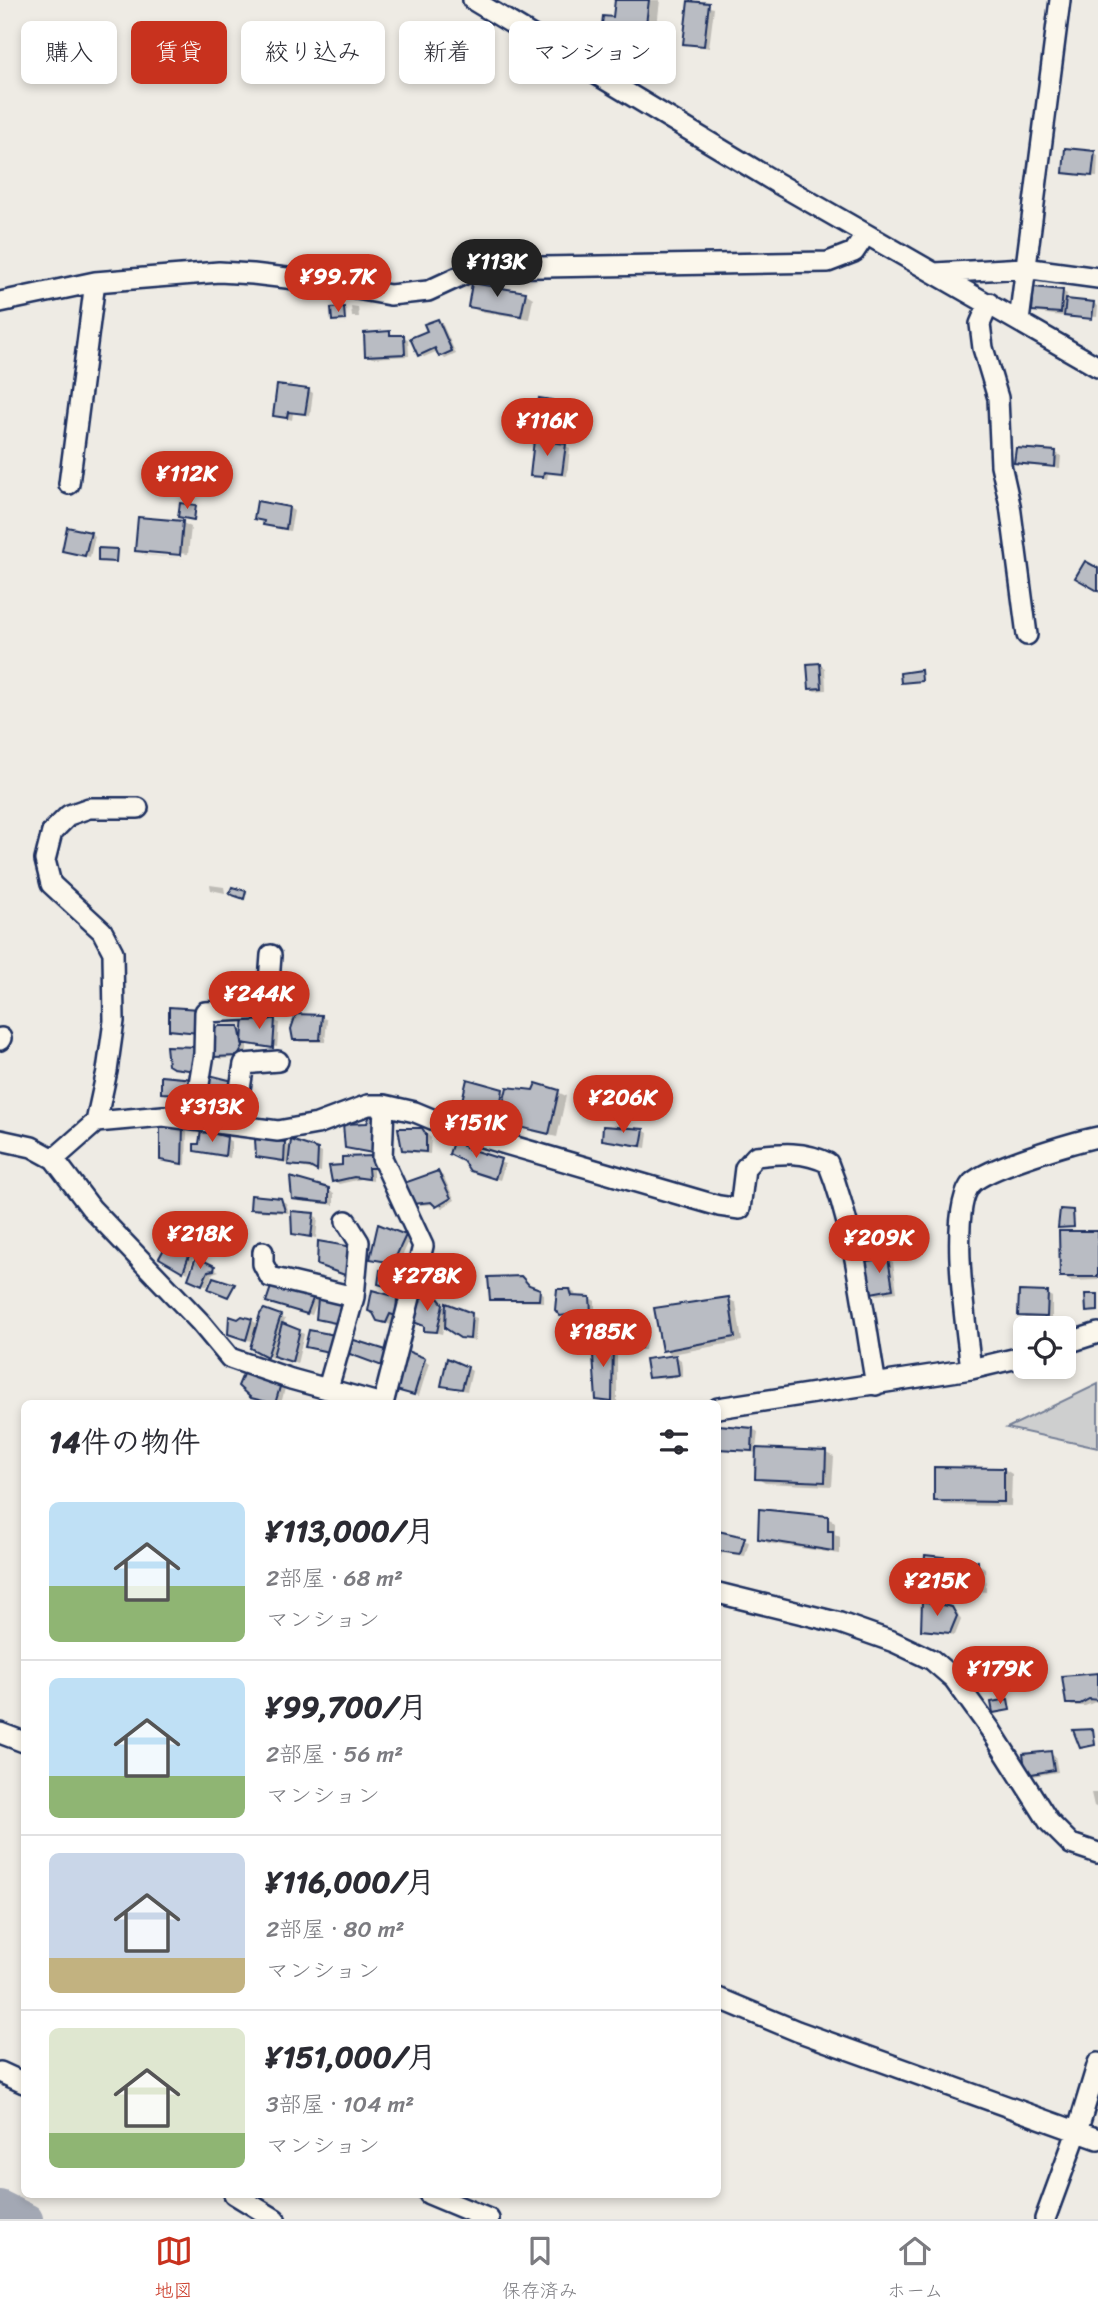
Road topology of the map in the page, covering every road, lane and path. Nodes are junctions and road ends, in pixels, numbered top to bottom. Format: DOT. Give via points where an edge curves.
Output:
graph roads {
  1 [pos="473,0"];
  2 [pos="1060,0"];
  3 [pos="866,234"];
  4 [pos="1024,268"];
  5 [pos="934,273"];
  6 [pos="1098,278"];
  7 [pos="95,282"];
  8 [pos="0,302"];
  9 [pos="989,303"];
  10 [pos="1019,321"];
  11 [pos="1098,367"];
  12 [pos="69,484"];
  13 [pos="1027,635"];
  14 [pos="138,808"];
  15 [pos="271,956"];
  16 [pos="278,1060"];
  17 [pos="384,1105"];
  18 [pos="193,1120"];
  19 [pos="96,1122"];
  20 [pos="234,1125"];
  21 [pos="1098,1136"];
  22 [pos="0,1140"];
  23 [pos="54,1159"];
  24 [pos="346,1221"];
  25 [pos="263,1252"];
  26 [pos="354,1297"];
  27 [pos="1098,1333"];
  28 [pos="1076,1340"];
  29 [pos="1013,1359"];
  30 [pos="971,1369"];
  31 [pos="876,1385"];
  32 [pos="328,1388"];
  33 [pos="369,1400"];
  34 [pos="384,1400"];
  35 [pos="721,1408"];
  36 [pos="721,1593"];
  37 [pos="0,1733"];
  38 [pos="21,1741"];
  39 [pos="1098,1853"];
  40 [pos="721,1999"];
  41 [pos="1098,2063"];
  42 [pos="0,2072"];
  43 [pos="21,2082"];
  44 [pos="1076,2132"];
  45 [pos="1098,2140"];
  46 [pos="240,2198"];
  47 [pos="439,2198"];
  48 [pos="275,2219"];
  49 [pos="489,2219"];
  50 [pos="1045,2219"];
  1 -- 3 [label="street"];
  2 -- 4 [label="street"];
  3 -- 5 [label="street"];
  3 -- 7 [label="street" via="854,252 828,262 490,268 469,272 428,291 390,295 219,272"];
  4 -- 5 [label="street"];
  4 -- 6 [label="street"];
  4 -- 10 [label="street"];
  5 -- 9 [label="street"];
  7 -- 8 [label="street"];
  7 -- 12 [label="street"];
  9 -- 10 [label="street"];
  9 -- 13 [label="street" via="980,324 998,398 1001,465"];
  10 -- 11 [label="street"];
  14 -- 19 [label="street" via="89,808 69,815 51,832 45,860 51,884 102,931 113,952 114,1021"];
  15 -- 18 [label="street" via="267,1009 205,1012 204,1054"];
  16 -- 20 [label="street" via="244,1065"];
  17 -- 20 [label="street" via="368,1105 317,1124 278,1131"];
  17 -- 31 [label="street" via="474,1135 740,1209 745,1168 756,1156 813,1155 828,1163 849,1234"];
  17 -- 34 [label="street" via="382,1158 423,1246"];
  18 -- 19 [label="street" via="163,1116"];
  18 -- 20 [label="street"];
  19 -- 23 [label="street"];
  21 -- 30 [label="street" via="984,1175 970,1185 961,1211 959,1251"];
  22 -- 23 [label="street" via="32,1147"];
  23 -- 32 [label="street" via="91,1208 230,1358"];
  24 -- 26 [label="street" via="359,1242"];
  25 -- 26 [label="street" via="270,1277"];
  26 -- 32 [label="street"];
  27 -- 28 [label="street"];
  29 -- 30 [label="street"];
  30 -- 31 [label="street"];
  31 -- 35 [label="street"];
  32 -- 33 [label="street"];
  36 -- 39 [label="street" via="840,1623 932,1660 954,1679 1049,1822 1071,1844"];
  37 -- 38 [label="street"];
  40 -- 44 [label="street"];
  41 -- 44 [label="street"];
  42 -- 43 [label="street"];
  44 -- 45 [label="street"];
  44 -- 50 [label="street"];
  46 -- 48 [label="street"];
  47 -- 49 [label="street"];
}
